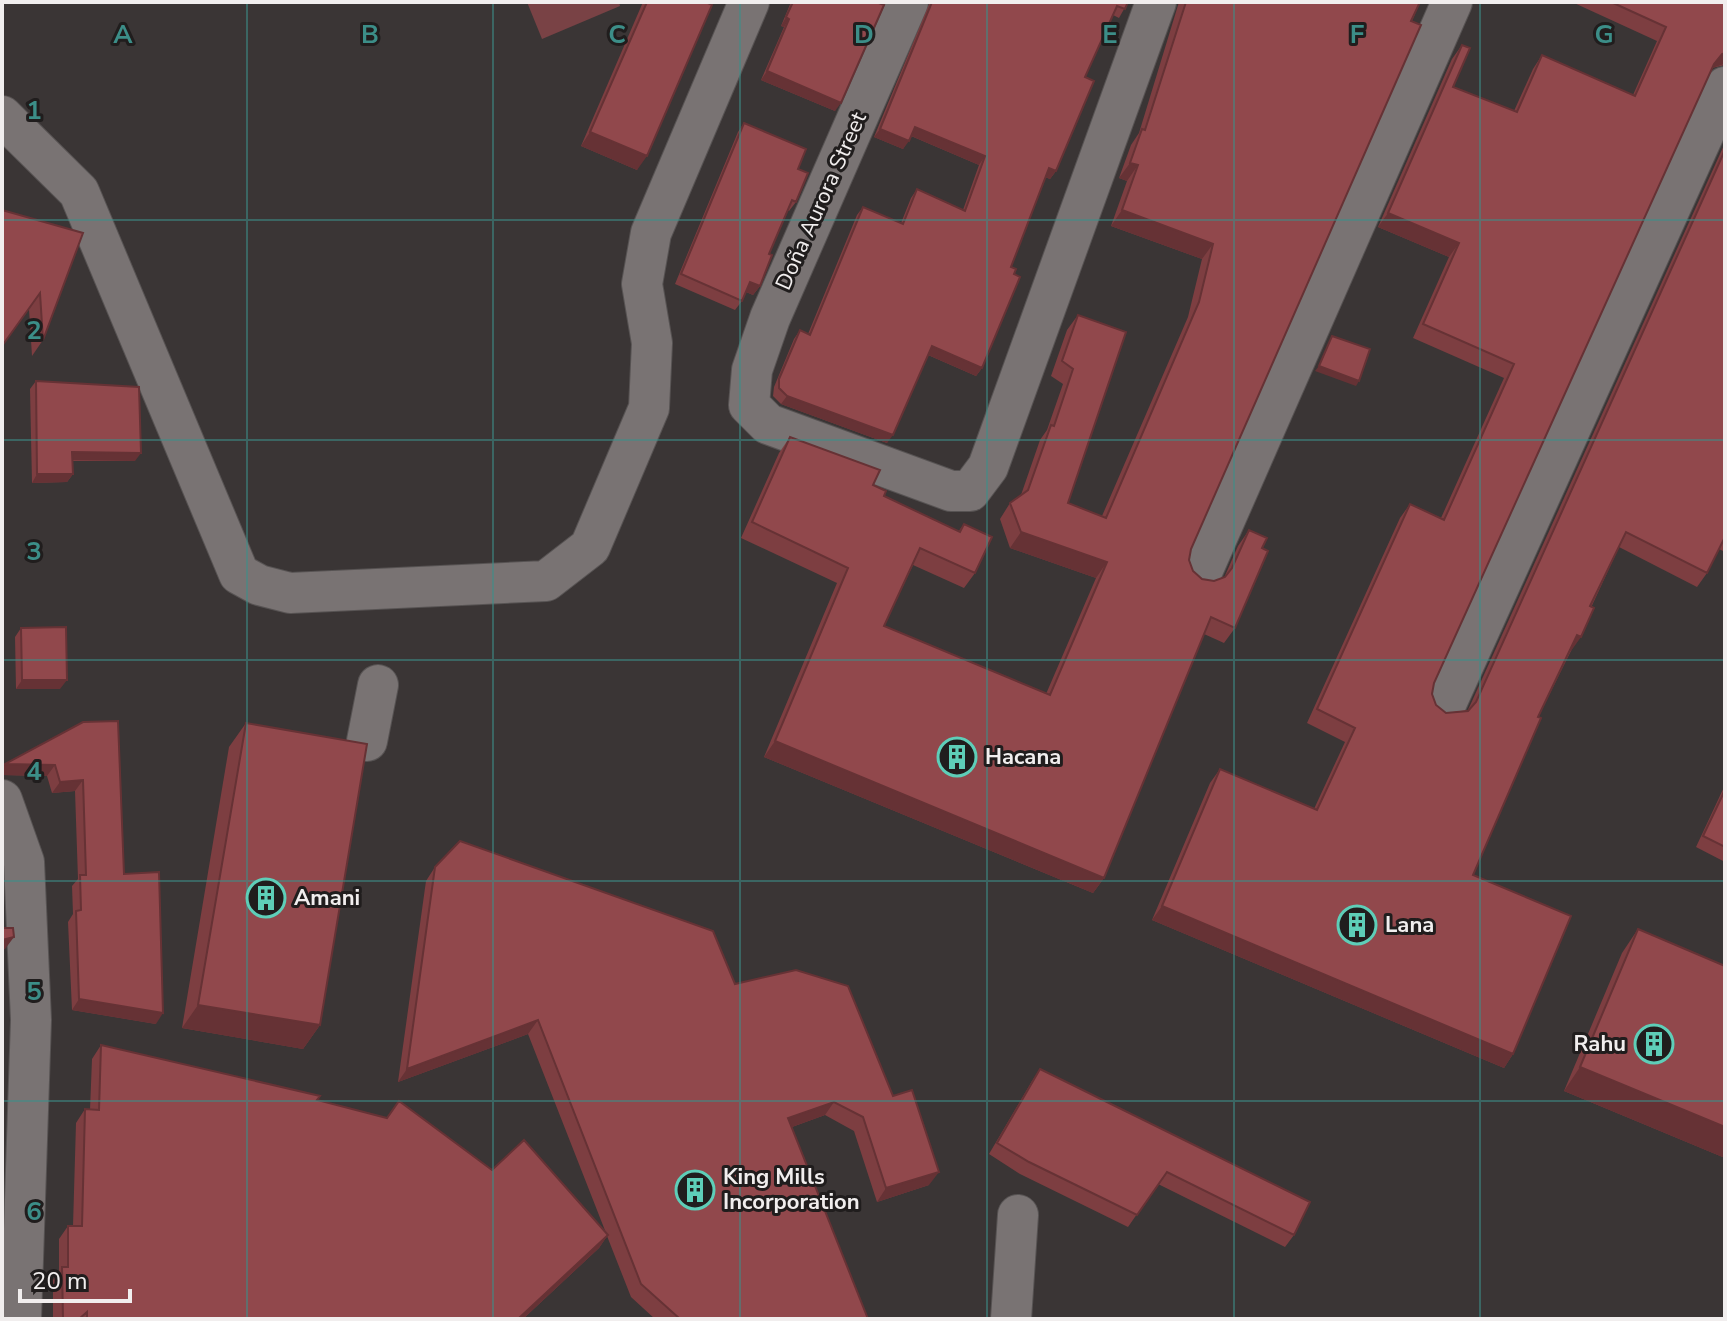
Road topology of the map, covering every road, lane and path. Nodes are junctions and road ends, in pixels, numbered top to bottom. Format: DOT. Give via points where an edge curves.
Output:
graph roads {
  1 [pos="908,2"];
  2 [pos="1156,2"];
  3 [pos="1452,2"];
  4 [pos="738,5"];
  5 [pos="1725,87"];
  6 [pos="2,116"];
  7 [pos="1201,574"];
  8 [pos="378,685"];
  9 [pos="1445,706"];
  10 [pos="367,741"];
  11 [pos="2,800"];
  12 [pos="17,1022"];
  13 [pos="1018,1215"];
  14 [pos="21,1319"];
  15 [pos="1011,1319"];
  1 -- 2 [label="street, Doña Aurora Street" via="770,318 752,370 749,405 768,424 951,491 970,491 980,481"];
  3 -- 7 [label="street"];
  4 -- 6 [label="street" via="651,233 642,284 652,343 649,408 590,547 546,581 290,593 239,574 79,192"];
  5 -- 9 [label="street"];
  8 -- 10 [label="street"];
  11 -- 12 [label="street" via="24,862"];
  12 -- 14 [label="street"];
  13 -- 15 [label="street"];
}
